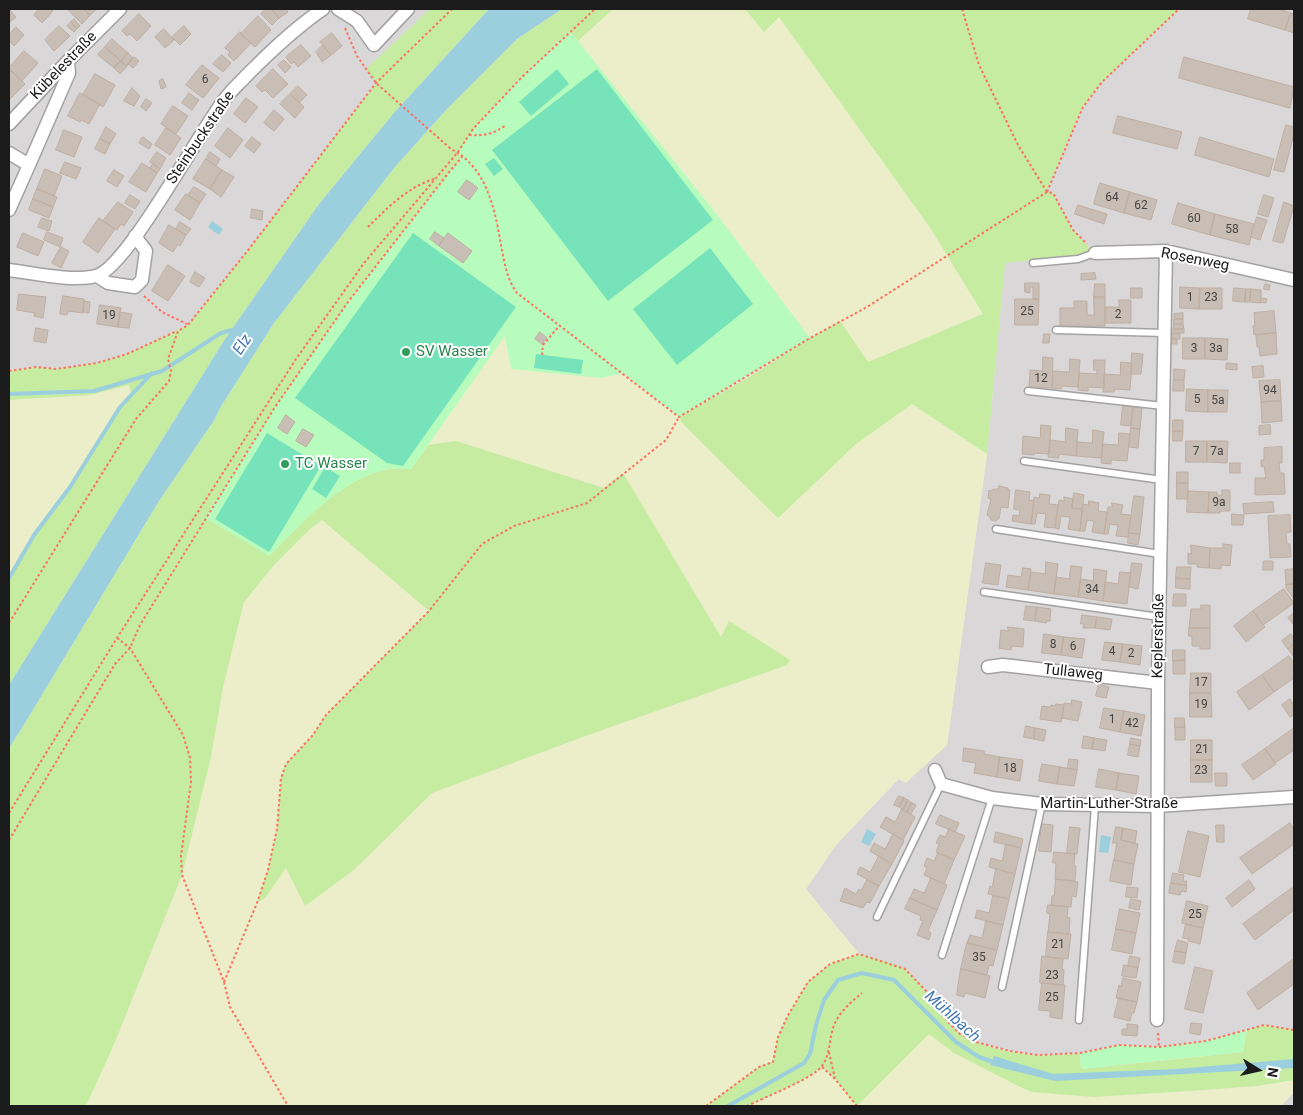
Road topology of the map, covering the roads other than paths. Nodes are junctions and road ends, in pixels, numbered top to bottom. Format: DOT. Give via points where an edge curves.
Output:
graph roads {
  1 [pos="120,9"];
  2 [pos="323,9"];
  3 [pos="408,9"];
  4 [pos="339,10"];
  5 [pos="68,61"];
  6 [pos="9,124"];
  7 [pos="9,153"];
  8 [pos="28,166"];
  9 [pos="9,210"];
  10 [pos="135,236"];
  11 [pos="1166,251"];
  12 [pos="1095,253"];
  13 [pos="1033,263"];
  14 [pos="9,270"];
  15 [pos="97,276"];
  16 [pos="1294,280"];
  17 [pos="1056,330"];
  18 [pos="1164,333"];
  19 [pos="1028,391"];
  20 [pos="1163,406"];
  21 [pos="1024,461"];
  22 [pos="1162,480"];
  23 [pos="996,529"];
  24 [pos="1160,554"];
  25 [pos="984,592"];
  26 [pos="1159,617"];
  27 [pos="988,667"];
  28 [pos="1158,682"];
  29 [pos="935,770"];
  30 [pos="941,784"];
  31 [pos="1294,797"];
  32 [pos="992,798"];
  33 [pos="1042,804"];
  34 [pos="1095,806"];
  35 [pos="1157,806"];
  36 [pos="877,917"];
  37 [pos="942,955"];
  38 [pos="1002,987"];
  39 [pos="1080,1020"];
  40 [pos="1157,1020"];
  1 -- 5 [label="street, Kübelestraße"];
  2 -- 10 [label="street, Steinbuckstraße" via="274,47 225,98"];
  3 -- 4 [label="street" via="374,45 357,21"];
  5 -- 6 [label="street, Kübelestraße"];
  5 -- 8 [label="street" via="69,73"];
  7 -- 8 [label="street"];
  8 -- 9 [label="street"];
  10 -- 15 [label="street, Steinbuckstraße" via="116,262"];
  10 -- 15 [label="street" via="146,251 142,280 135,287 108,283"];
  11 -- 12 [label="street, Rosenweg"];
  11 -- 16 [label="street, Rosenweg"];
  11 -- 18 [label="street, Keplerstraße"];
  12 -- 13 [label="lane"];
  14 -- 15 [label="street" via="71,277"];
  17 -- 18 [label="lane"];
  18 -- 20 [label="street, Keplerstraße"];
  19 -- 20 [label="lane"];
  20 -- 22 [label="street, Keplerstraße"];
  21 -- 22 [label="lane"];
  22 -- 24 [label="street, Keplerstraße"];
  23 -- 24 [label="lane"];
  24 -- 26 [label="street, Keplerstraße"];
  25 -- 26 [label="lane"];
  26 -- 28 [label="street, Keplerstraße"];
  27 -- 28 [label="street, Tullaweg" via="1003,665"];
  28 -- 35 [label="street, Keplerstraße"];
  29 -- 30 [label="street"];
  30 -- 32 [label="street, Martin-Luther-Straße"];
  30 -- 36 [label="lane"];
  31 -- 35 [label="street, Martin-Luther-Straße"];
  32 -- 33 [label="street, Martin-Luther-Straße"];
  32 -- 37 [label="lane"];
  33 -- 34 [label="street, Martin-Luther-Straße"];
  33 -- 38 [label="lane"];
  34 -- 35 [label="street, Martin-Luther-Straße"];
  34 -- 39 [label="lane"];
  35 -- 40 [label="street, Keplerstraße"];
}
